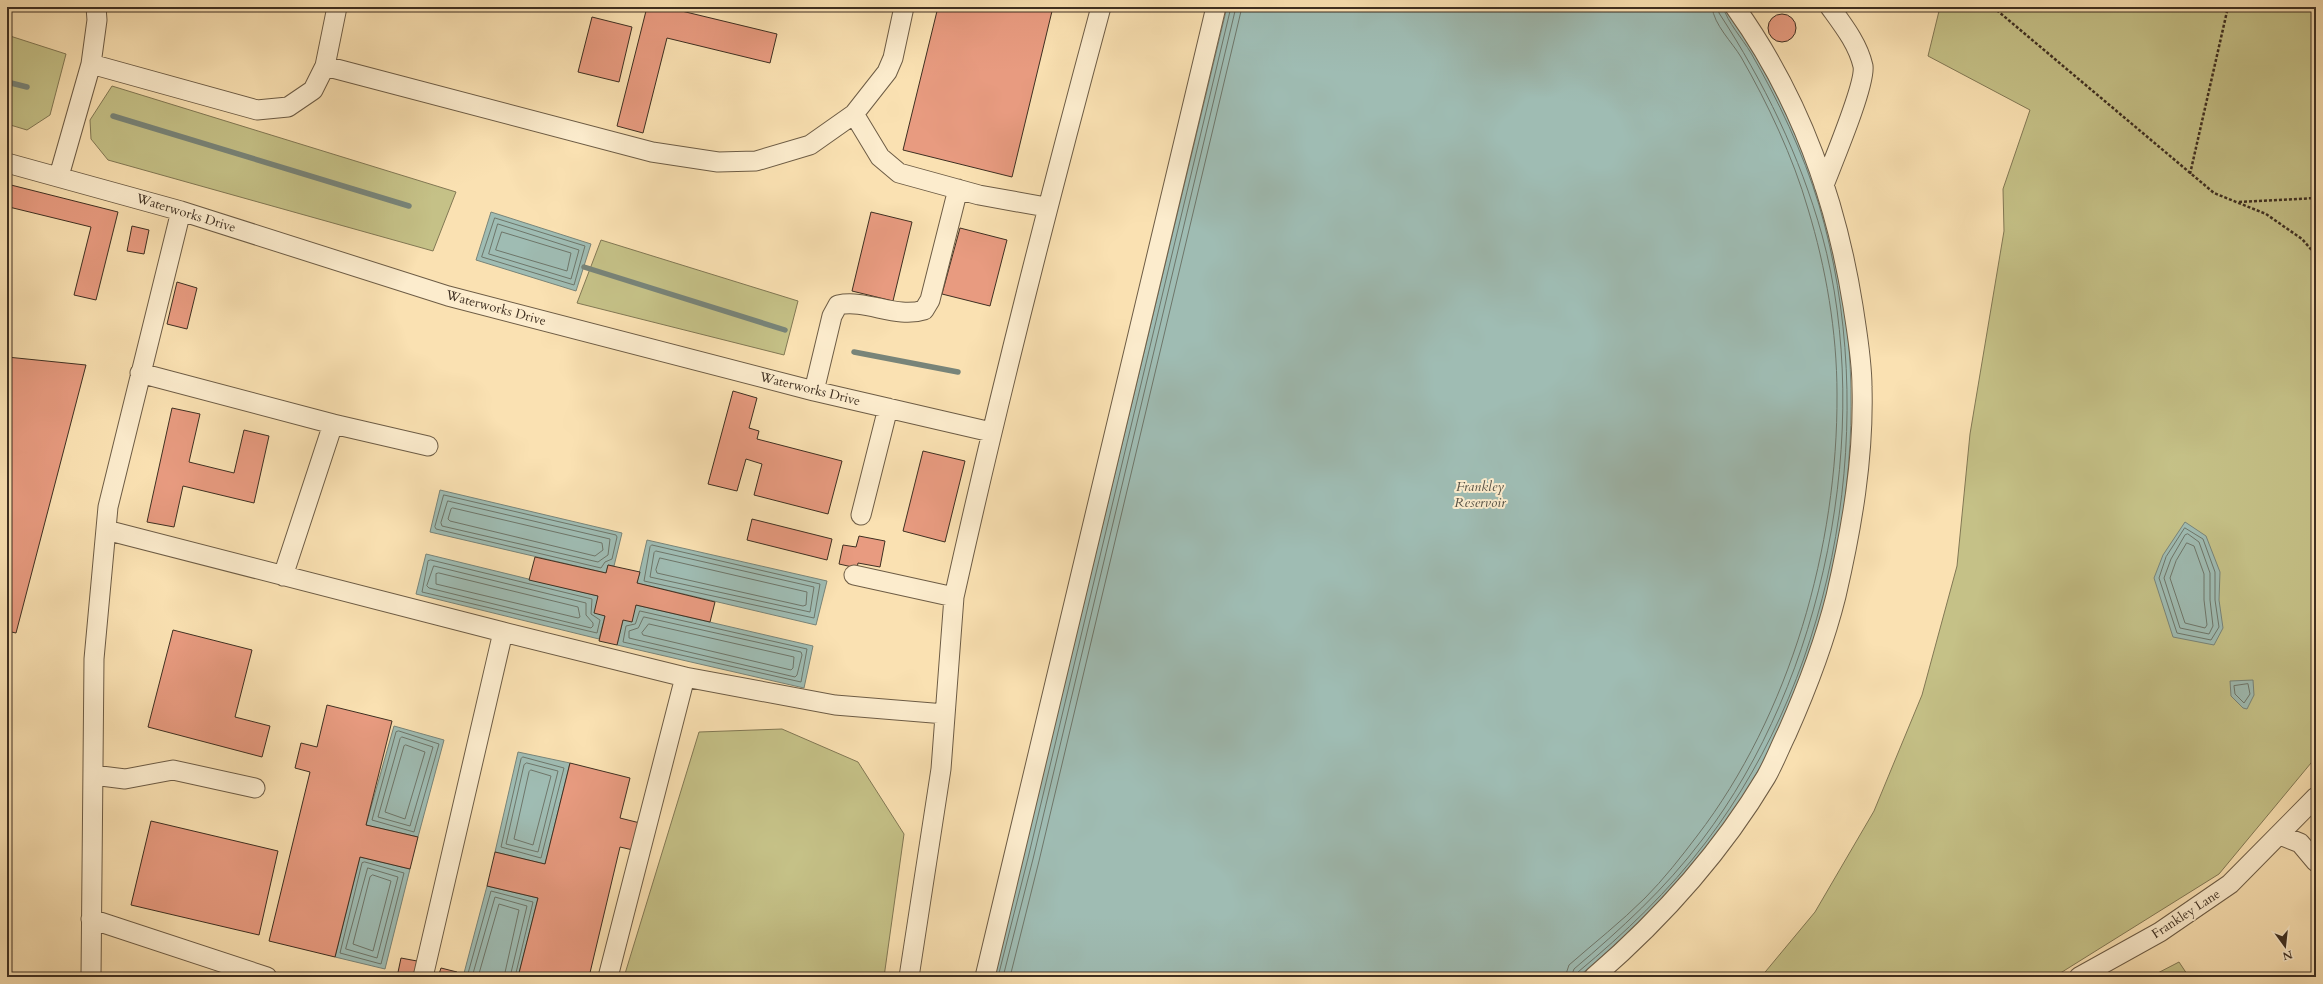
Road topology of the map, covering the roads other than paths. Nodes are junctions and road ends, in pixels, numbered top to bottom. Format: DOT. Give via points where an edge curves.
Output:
graph roads {
  1 [pos="96,7"];
  2 [pos="337,7"];
  3 [pos="904,7"];
  4 [pos="1101,7"];
  5 [pos="1216,7"];
  6 [pos="1735,7"];
  7 [pos="1830,7"];
  8 [pos="91,64"];
  9 [pos="325,66"];
  10 [pos="854,114"];
  11 [pos="7,163"];
  12 [pos="59,176"];
  13 [pos="1824,185"];
  14 [pos="958,189"];
  15 [pos="1046,207"];
  16 [pos="181,211"];
  17 [pos="140,373"];
  18 [pos="814,391"];
  19 [pos="888,408"];
  20 [pos="333,424"];
  21 [pos="991,432"];
  22 [pos="428,446"];
  23 [pos="861,515"];
  24 [pos="106,530"];
  25 [pos="854,575"];
  26 [pos="283,576"];
  27 [pos="954,597"];
  28 [pos="503,632"];
  29 [pos="685,677"];
  30 [pos="945,714"];
  31 [pos="93,775"];
  32 [pos="255,788"];
  33 [pos="2316,797"];
  34 [pos="2280,835"];
  35 [pos="2316,862"];
  36 [pos="91,919"];
  37 [pos="91,977"];
  38 [pos="267,977"];
  39 [pos="423,977"];
  40 [pos="608,977"];
  41 [pos="909,977"];
  42 [pos="985,977"];
  43 [pos="1594,977"];
  44 [pos="2079,977"];
  1 -- 8 [label="street" via="97,20"];
  2 -- 9 [label="street"];
  3 -- 10 [label="street" via="893,58 887,72"];
  4 -- 15 [label="street"];
  5 -- 42 [label="street"];
  6 -- 13 [label="street" via="1774,65 1791,98 1812,147"];
  7 -- 13 [label="street" via="1849,32 1863,67 1858,95"];
  8 -- 9 [label="street" via="258,110 288,107 313,90"];
  8 -- 12 [label="street"];
  9 -- 10 [label="street" via="652,152 718,162 756,161 810,145"];
  10 -- 14 [label="street" via="880,157 899,173"];
  11 -- 12 [label="street, Waterworks Drive"];
  12 -- 16 [label="street, Waterworks Drive"];
  13 -- 43 [label="street" via="1845,256 1858,338 1862,386 1859,465 1849,541 1828,626 1808,686 1767,775 1721,844 1674,902"];
  14 -- 15 [label="street"];
  14 -- 18 [label="street" via="930,300 924,310 908,313 869,305 838,305 832,316"];
  15 -- 21 [label="street"];
  16 -- 17 [label="street"];
  16 -- 18 [label="street, Waterworks Drive" via="448,296"];
  17 -- 20 [label="street"];
  17 -- 24 [label="street" via="108,507"];
  18 -- 19 [label="street, Waterworks Drive"];
  19 -- 21 [label="street, Waterworks Drive"];
  19 -- 23 [label="street"];
  20 -- 22 [label="street"];
  20 -- 26 [label="street"];
  21 -- 27 [label="street"];
  24 -- 26 [label="street"];
  24 -- 31 [label="street" via="94,659"];
  25 -- 27 [label="street"];
  26 -- 28 [label="street"];
  27 -- 30 [label="street"];
  28 -- 29 [label="street"];
  28 -- 39 [label="street"];
  29 -- 30 [label="street" via="835,705"];
  29 -- 40 [label="street"];
  30 -- 41 [label="street" via="941,769"];
  31 -- 32 [label="street" via="125,779 173,770"];
  31 -- 36 [label="street"];
  33 -- 34 [label="street, Frankley Lane"];
  34 -- 35 [label="street" via="2300,842"];
  34 -- 44 [label="street, Frankley Lane" via="2230,884 2160,932"];
  36 -- 37 [label="street"];
  36 -- 38 [label="street"];
}
